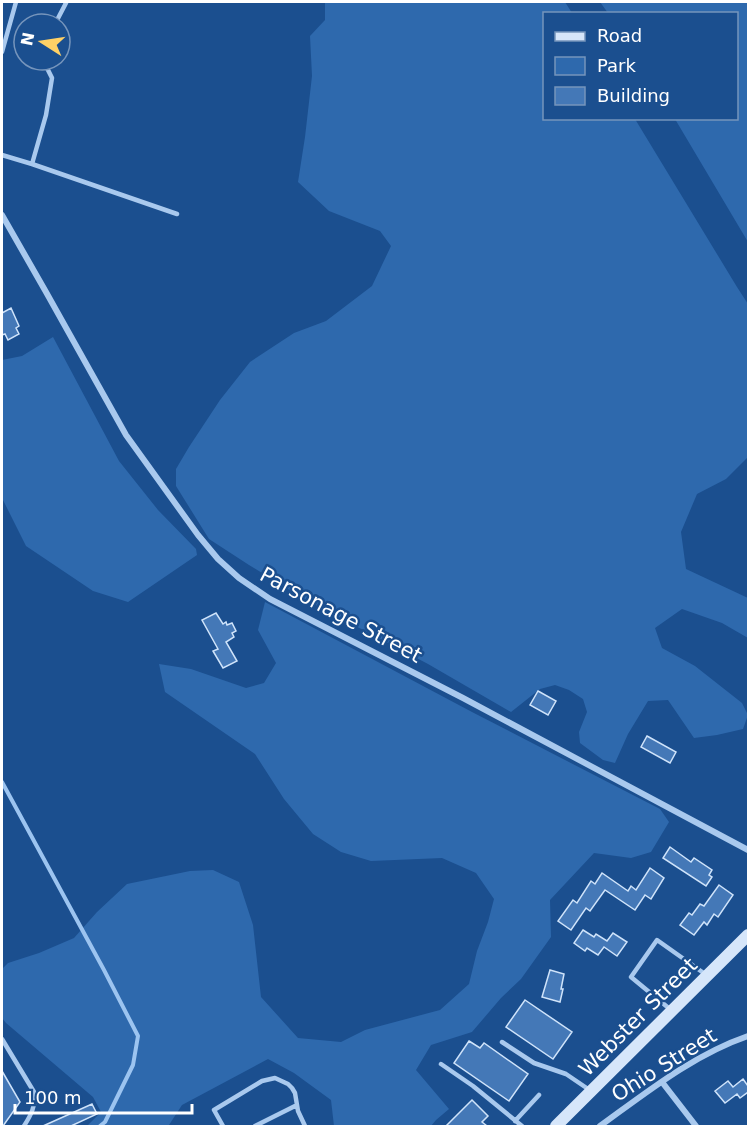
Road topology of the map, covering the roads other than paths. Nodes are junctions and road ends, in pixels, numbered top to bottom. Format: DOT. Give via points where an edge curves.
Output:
graph roads {
  1 [pos="16,2"];
  2 [pos="2,52"];
  3 [pos="49,72"];
  4 [pos="2,155"];
  5 [pos="32,164"];
  6 [pos="177,214"];
  7 [pos="2,215"];
  8 [pos="748,850"];
  9 [pos="748,934"];
  10 [pos="707,976"];
  11 [pos="672,1011"];
  12 [pos="748,1035"];
  13 [pos="2,1039"];
  14 [pos="502,1042"];
  15 [pos="441,1064"];
  16 [pos="662,1082"];
  17 [pos="591,1091"];
  18 [pos="539,1095"];
  19 [pos="297,1105"];
  20 [pos="515,1121"];
  21 [pos="24,1126"];
  22 [pos="224,1126"];
  23 [pos="255,1126"];
  24 [pos="304,1126"];
  25 [pos="522,1126"];
  26 [pos="556,1126"];
  27 [pos="600,1126"];
  28 [pos="696,1126"];
  1 -- 2 [label="lane"];
  3 -- 5 [label="lane" via="52,78 46,115"];
  4 -- 5 [label="lane"];
  5 -- 6 [label="lane"];
  7 -- 8 [label="street, Parsonage Street" via="126,435 198,536 239,578 270,599"];
  9 -- 10 [label="street, Webster Street"];
  10 -- 11 [label="street, Webster Street"];
  10 -- 11 [label="lane" via="657,940 631,977"];
  11 -- 17 [label="street, Webster Street"];
  12 -- 16 [label="street, Ohio Street" via="725,1044"];
  13 -- 21 [label="lane" via="34,1092 31,1115"];
  14 -- 17 [label="lane"];
  15 -- 20 [label="lane"];
  16 -- 27 [label="street, Ohio Street"];
  16 -- 28 [label="street"];
  17 -- 26 [label="street, Webster Street"];
  18 -- 20 [label="lane"];
  19 -- 22 [label="lane" via="292,1088 270,1078 214,1110"];
  19 -- 23 [label="lane"];
  19 -- 24 [label="lane"];
  20 -- 25 [label="lane"];
}
